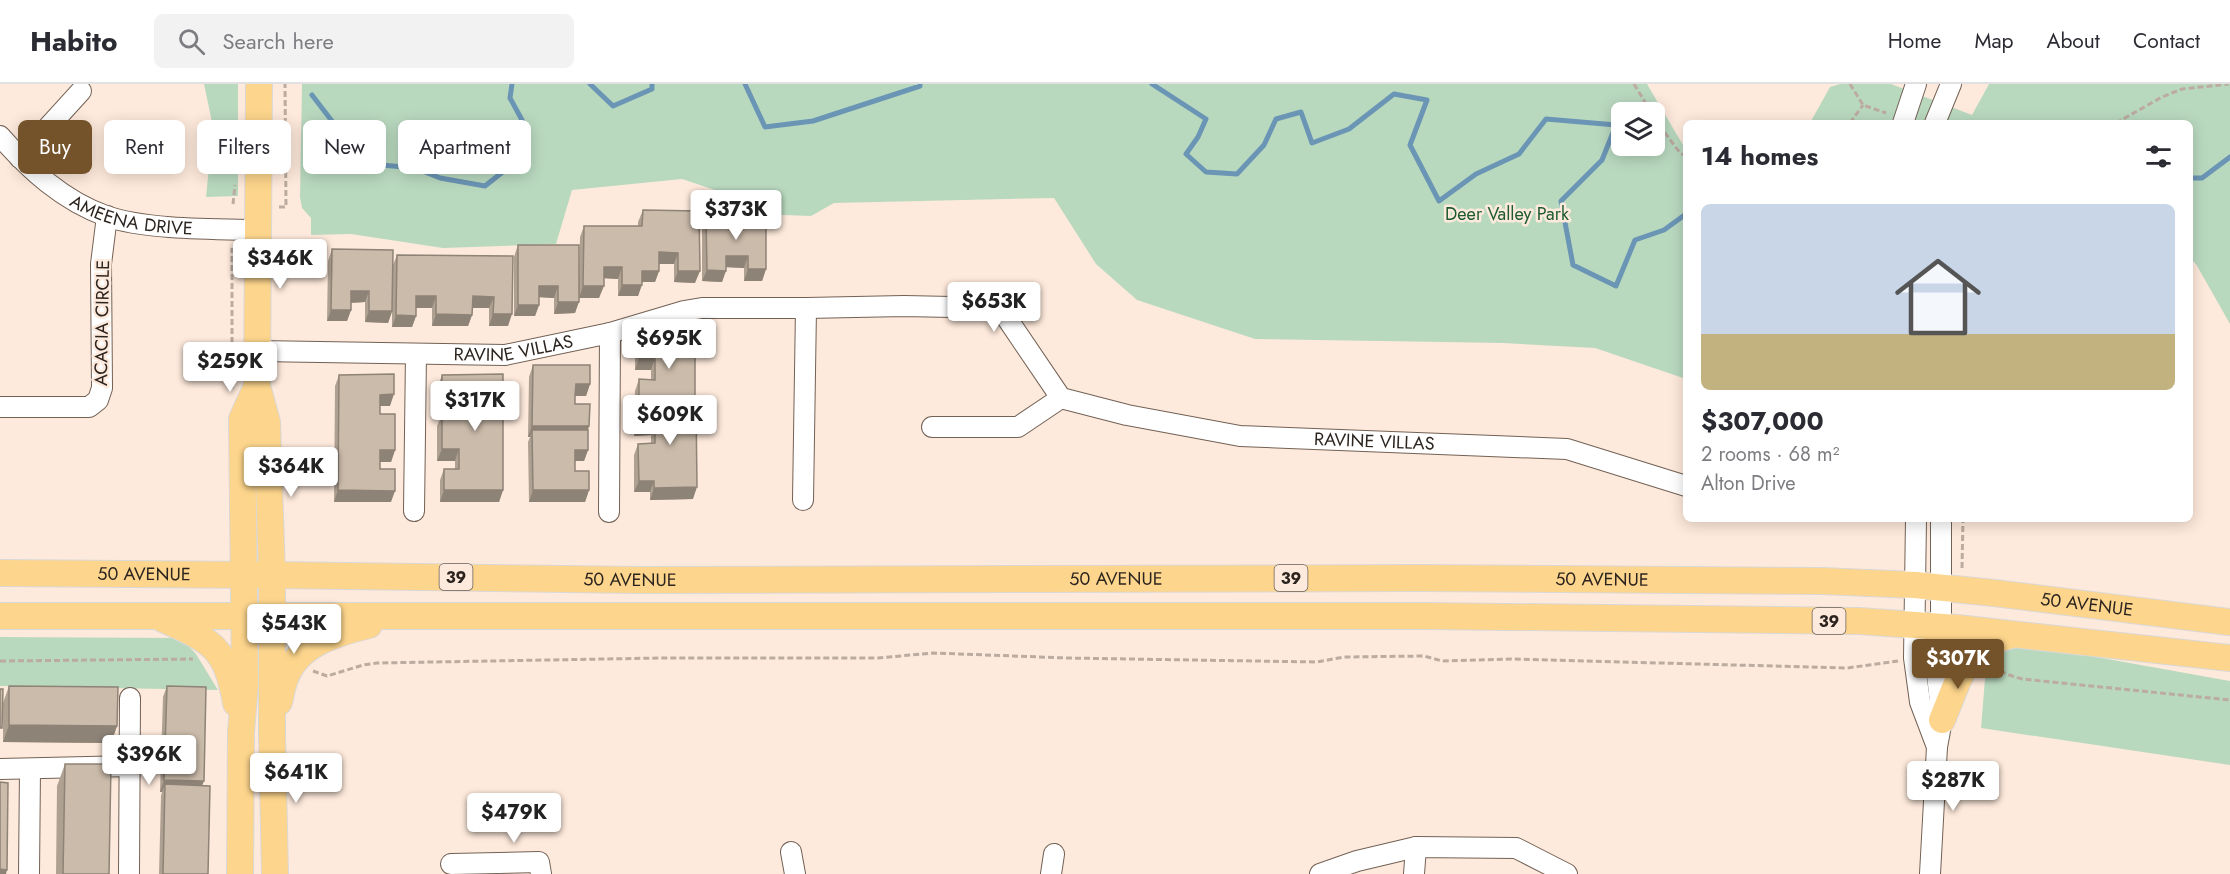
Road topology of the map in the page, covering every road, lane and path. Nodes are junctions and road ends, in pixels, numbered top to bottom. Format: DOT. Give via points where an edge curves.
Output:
graph roads {
  1 [pos="259,84"];
  2 [pos="1634,84"];
  3 [pos="1850,84"];
  4 [pos="1916,84"];
  5 [pos="1951,84"];
  6 [pos="2229,84"];
  7 [pos="81,91"];
  8 [pos="1645,102"];
  9 [pos="55,120"];
  10 [pos="1852,120"];
  11 [pos="1904,120"];
  12 [pos="1936,120"];
  13 [pos="2121,120"];
  14 [pos="1665,133"];
  15 [pos="0,136"];
  16 [pos="1683,154"];
  17 [pos="18,156"];
  18 [pos="38,174"];
  19 [pos="107,216"];
  20 [pos="258,230"];
  21 [pos="806,308"];
  22 [pos="610,333"];
  23 [pos="258,351"];
  24 [pos="416,354"];
  25 [pos="257,386"];
  26 [pos="1061,398"];
  27 [pos="0,407"];
  28 [pos="932,427"];
  29 [pos="1683,485"];
  30 [pos="803,500"];
  31 [pos="414,511"];
  32 [pos="609,512"];
  33 [pos="1916,522"];
  34 [pos="1941,522"];
  35 [pos="0,573"];
  36 [pos="272,574"];
  37 [pos="244,575"];
  38 [pos="1915,585"];
  39 [pos="1941,588"];
  40 [pos="0,616"];
  41 [pos="155,616"];
  42 [pos="244,616"];
  43 [pos="272,616"];
  44 [pos="406,616"];
  45 [pos="2230,622"];
  46 [pos="1928,625"];
  47 [pos="2014,634"];
  48 [pos="299,658"];
  49 [pos="1914,658"];
  50 [pos="2230,658"];
  51 [pos="196,659"];
  52 [pos="1969,660"];
  53 [pos="0,661"];
  54 [pos="130,698"];
  55 [pos="2230,700"];
  56 [pos="1942,720"];
  57 [pos="241,732"];
  58 [pos="272,735"];
  59 [pos="1937,747"];
  60 [pos="131,766"];
  61 [pos="0,769"];
  62 [pos="30,769"];
  63 [pos="1416,847"];
  64 [pos="791,852"];
  65 [pos="1054,854"];
  66 [pos="450,864"];
  67 [pos="29,874"];
  68 [pos="129,874"];
  69 [pos="240,874"];
  70 [pos="275,874"];
  71 [pos="541,874"];
  72 [pos="795,874"];
  73 [pos="1051,874"];
  74 [pos="1320,874"];
  75 [pos="1414,874"];
  76 [pos="1567,874"];
  77 [pos="1930,874"];
  1 -- 20 [label="main road"];
  2 -- 8 [label="path"];
  3 -- 10 [label="path" via="1863,105"];
  4 -- 11 [label="street"];
  5 -- 12 [label="street"];
  6 -- 13 [label="path" via="2182,89"];
  7 -- 9 [label="street"];
  14 -- 16 [label="path"];
  15 -- 17 [label="street, AMEENA DRIVE"];
  18 -- 19 [label="street, AMEENA DRIVE" via="74,201"];
  19 -- 20 [label="street, AMEENA DRIVE" via="174,227"];
  19 -- 27 [label="street, ACACIA CIRCLE" via="101,264 102,388 98,400 89,408"];
  20 -- 23 [label="main road"];
  21 -- 22 [label="street, RAVINE VILLAS" via="702,308"];
  21 -- 26 [label="street, RAVINE VILLAS" via="1000,308"];
  21 -- 30 [label="street"];
  22 -- 24 [label="street, RAVINE VILLAS" via="505,355"];
  22 -- 32 [label="street"];
  23 -- 24 [label="street, RAVINE VILLAS"];
  23 -- 25 [label="main road"];
  24 -- 31 [label="street"];
  25 -- 36 [label="main road" via="267,422"];
  25 -- 37 [label="main road" via="242,419"];
  26 -- 28 [label="street" via="1018,428"];
  26 -- 29 [label="street, RAVINE VILLAS" via="1240,436 1567,450"];
  33 -- 38 [label="street"];
  34 -- 39 [label="street"];
  35 -- 37 [label="main road, 50 AVENUE / 39"];
  36 -- 37 [label="main road, 50 AVENUE / 39"];
  36 -- 38 [label="main road, 50 AVENUE / 39" via="640,580 1619,579"];
  36 -- 43 [label="main road"];
  37 -- 42 [label="main road"];
  38 -- 39 [label="main road, 50 AVENUE / 39"];
  38 -- 46 [label="street"];
  39 -- 45 [label="main road, 50 AVENUE / 39"];
  39 -- 46 [label="street"];
  40 -- 41 [label="main road, 50 AVENUE / 39"];
  41 -- 42 [label="main road, 50 AVENUE / 39"];
  41 -- 57 [label="main road" via="196,634 218,650 232,680"];
  42 -- 43 [label="main road, 50 AVENUE / 39"];
  42 -- 57 [label="main road"];
  43 -- 44 [label="main road, 50 AVENUE / 39"];
  43 -- 58 [label="main road"];
  44 -- 46 [label="main road, 50 AVENUE / 39" via="1426,616"];
  44 -- 48 [label="main road" via="325,638"];
  46 -- 47 [label="main road, 50 AVENUE / 39"];
  46 -- 49 [label="street"];
  46 -- 56 [label="street"];
  47 -- 50 [label="main road, 50 AVENUE / 39"];
  47 -- 52 [label="main road" via="1990,642"];
  48 -- 49 [label="path" via="327,676 377,663 878,658 933,653 1317,662 1344,657 1424,656 1443,661 1511,659 1847,668"];
  48 -- 58 [label="main road" via="285,679"];
  49 -- 59 [label="street" via="1920,702"];
  51 -- 53 [label="path"];
  52 -- 55 [label="path" via="2022,679"];
  52 -- 56 [label="main road"];
  54 -- 60 [label="street"];
  56 -- 59 [label="street"];
  57 -- 69 [label="main road"];
  58 -- 70 [label="main road"];
  59 -- 77 [label="street"];
  60 -- 62 [label="street"];
  60 -- 68 [label="street"];
  61 -- 62 [label="street"];
  62 -- 67 [label="street"];
  63 -- 74 [label="street"];
  63 -- 75 [label="street"];
  63 -- 76 [label="street" via="1516,848"];
  64 -- 72 [label="street"];
  65 -- 73 [label="street"];
  66 -- 71 [label="street" via="539,862"];
}
